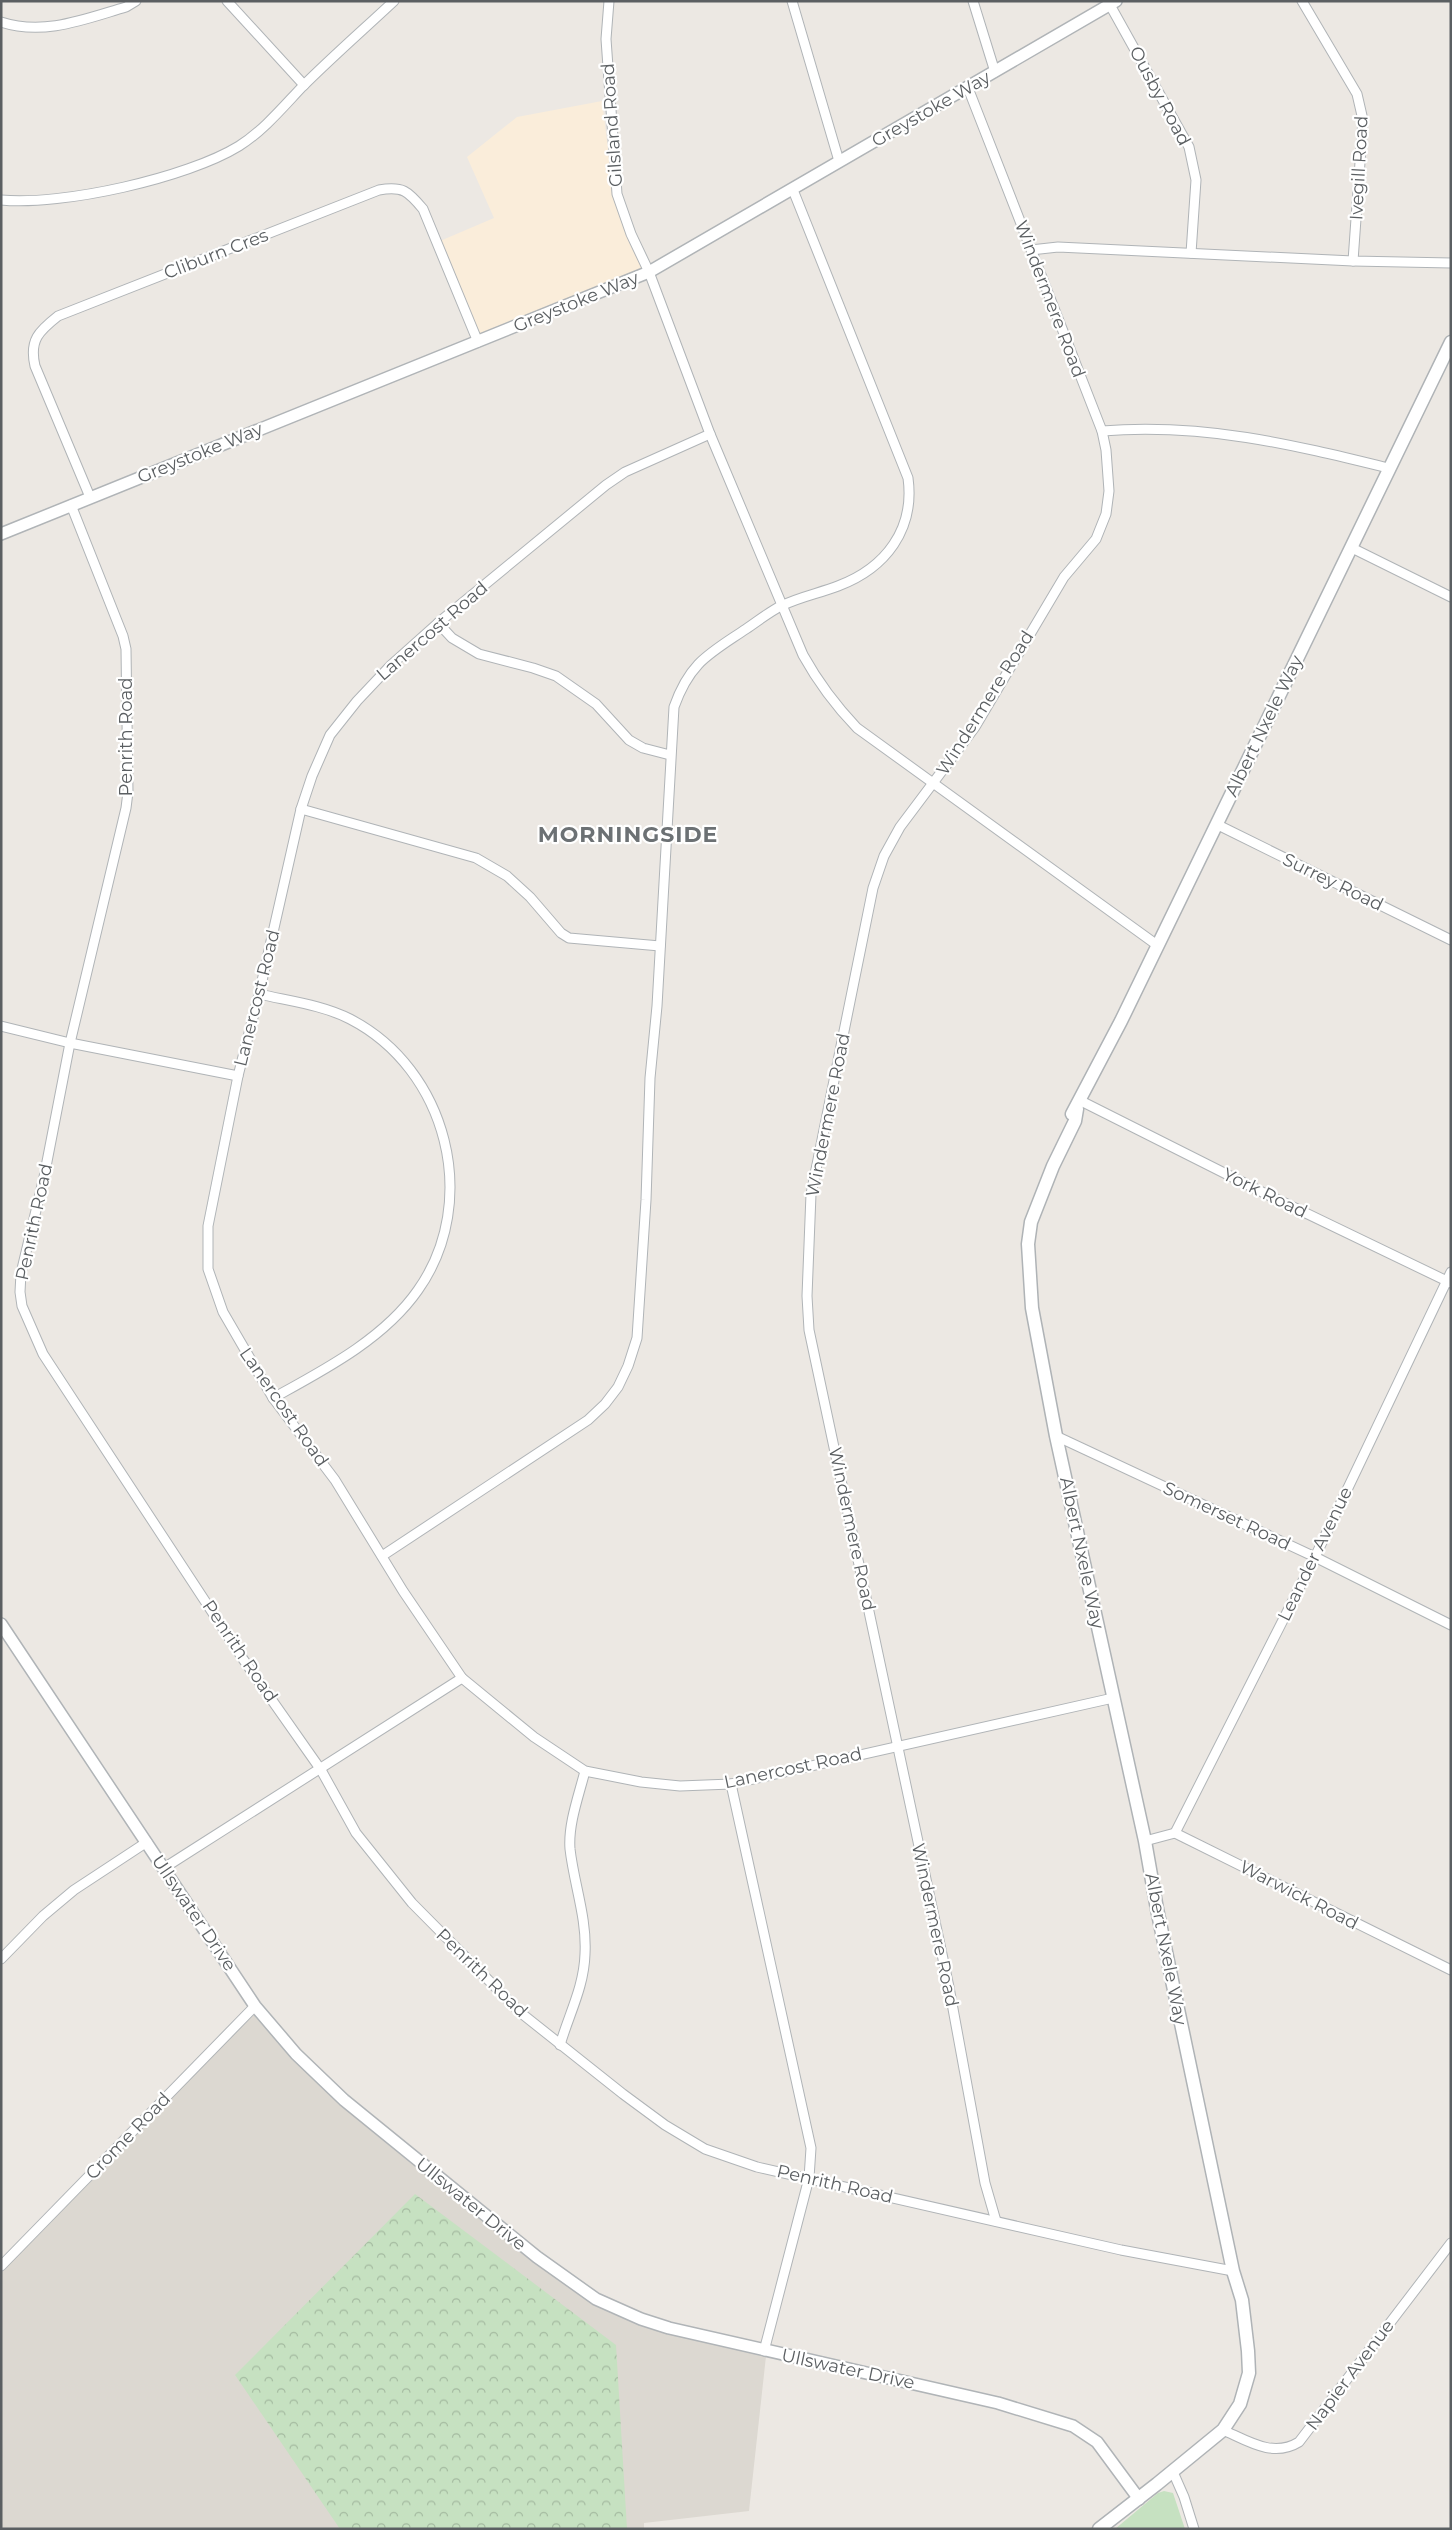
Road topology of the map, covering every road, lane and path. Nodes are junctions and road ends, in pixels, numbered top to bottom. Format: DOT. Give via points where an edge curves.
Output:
graph roads {
  1 [pos="136,1"];
  2 [pos="227,1"];
  3 [pos="394,1"];
  4 [pos="610,1"];
  5 [pos="792,1"];
  6 [pos="973,1"];
  7 [pos="1302,1"];
  8 [pos="1113,3"];
  9 [pos="1,22"];
  10 [pos="995,72"];
  11 [pos="304,85"];
  12 [pos="968,88"];
  13 [pos="839,161"];
  14 [pos="793,190"];
  15 [pos="1,200"];
  16 [pos="1031,250"];
  17 [pos="1191,253"];
  18 [pos="1353,261"];
  19 [pos="1451,262"];
  20 [pos="648,272"];
  21 [pos="478,342"];
  22 [pos="1451,342"];
  23 [pos="1102,432"];
  24 [pos="710,434"];
  25 [pos="1388,468"];
  26 [pos="90,497"];
  27 [pos="71,505"];
  28 [pos="1,534"];
  29 [pos="1352,548"];
  30 [pos="1451,597"];
  31 [pos="781,606"];
  32 [pos="438,623"];
  33 [pos="670,755"];
  34 [pos="934,784"];
  35 [pos="301,809"];
  36 [pos="1216,824"];
  37 [pos="1451,940"];
  38 [pos="1157,945"];
  39 [pos="660,946"];
  40 [pos="259,994"];
  41 [pos="1,1026"];
  42 [pos="70,1043"];
  43 [pos="238,1076"];
  44 [pos="1079,1105"];
  45 [pos="1451,1272"];
  46 [pos="1448,1282"];
  47 [pos="273,1398"];
  48 [pos="1056,1436"];
  49 [pos="382,1556"];
  50 [pos="1315,1557"];
  51 [pos="1,1624"];
  52 [pos="1451,1625"];
  53 [pos="462,1678"];
  54 [pos="1114,1698"];
  55 [pos="896,1746"];
  56 [pos="321,1770"];
  57 [pos="585,1771"];
  58 [pos="731,1784"];
  59 [pos="1176,1833"];
  60 [pos="1145,1841"];
  61 [pos="147,1842"];
  62 [pos="164,1868"];
  63 [pos="1,1959"];
  64 [pos="1451,1970"];
  65 [pos="255,2006"];
  66 [pos="560,2045"];
  67 [pos="809,2178"];
  68 [pos="996,2221"];
  69 [pos="1451,2243"];
  70 [pos="1,2266"];
  71 [pos="1233,2271"];
  72 [pos="764,2350"];
  73 [pos="1223,2430"];
  74 [pos="1173,2472"];
  75 [pos="1139,2499"];
  76 [pos="1099,2529"];
  77 [pos="1194,2529"];
  1 -- 9 [label="street" via="60,27 37,29"];
  2 -- 11 [label="street"];
  3 -- 11 [label="street"];
  4 -- 20 [label="street, Gilsland Road" via="606,39 617,194"];
  5 -- 13 [label="street"];
  6 -- 10 [label="street"];
  7 -- 18 [label="street, Ivegill Road" via="1362,107"];
  8 -- 10 [label="street, Greystoke Way"];
  8 -- 17 [label="street, Ousby Road" via="1189,147 1196,180"];
  10 -- 12 [label="street, Greystoke Way"];
  11 -- 15 [label="street" via="240,145 211,161 81,195 24,202"];
  12 -- 13 [label="street, Greystoke Way"];
  12 -- 16 [label="street, Windermere Road"];
  13 -- 14 [label="street, Greystoke Way"];
  14 -- 20 [label="street, Greystoke Way"];
  14 -- 31 [label="street" via="902,460 910,492 897,542 888,554 868,570 840,585"];
  16 -- 17 [label="street" via="1058,247"];
  16 -- 23 [label="street, Windermere Road"];
  17 -- 18 [label="street"];
  18 -- 19 [label="street"];
  20 -- 21 [label="street, Greystoke Way"];
  20 -- 24 [label="street, Gilsland Road"];
  21 -- 26 [label="street, Greystoke Way"];
  21 -- 26 [label="street, Cliburn Cres" via="423,209 409,192 395,188 380,190 58,316 45,326 31,351 34,366"];
  22 -- 25 [label="main road, Albert Nxele Way"];
  23 -- 25 [label="street" via="1140,429 1211,431 1291,444"];
  23 -- 34 [label="street, Windermere Road" via="1109,491 1106,514 1096,540 1064,578 975,727"];
  24 -- 31 [label="street, Gilsland Road"];
  24 -- 32 [label="street, Lanercost Road" via="625,472 606,485"];
  25 -- 29 [label="main road, Albert Nxele Way"];
  26 -- 27 [label="street, Greystoke Way"];
  27 -- 28 [label="street, Greystoke Way"];
  27 -- 42 [label="street, Penrith Road" via="125,642 128,792"];
  29 -- 30 [label="street"];
  29 -- 36 [label="main road, Albert Nxele Way"];
  31 -- 33 [label="street" via="703,658 686,678 674,707"];
  31 -- 34 [label="street, Gilsland Road" via="802,655 832,701 857,728"];
  32 -- 33 [label="street" via="452,638 479,654 556,676 596,704 629,740 643,748"];
  32 -- 35 [label="street, Lanercost Road" via="357,700 330,735"];
  33 -- 39 [label="street"];
  34 -- 38 [label="street, Gilsland Road"];
  34 -- 55 [label="street, Windermere Road" via="900,827 873,888 814,1173 809,1225 809,1330 856,1540"];
  35 -- 39 [label="street" via="476,858 507,876 569,938"];
  35 -- 40 [label="street, Lanercost Road"];
  36 -- 37 [label="street, Surrey Road"];
  36 -- 38 [label="main road, Albert Nxele Way"];
  38 -- 44 [label="main road, Albert Nxele Way"];
  39 -- 49 [label="street" via="650,1078 638,1338 628,1366 605,1404 588,1420"];
  40 -- 43 [label="street, Lanercost Road"];
  40 -- 47 [label="street" via="331,1011 351,1020 404,1062 432,1106 445,1138 452,1190 439,1248 418,1291 366,1340 324,1370"];
  41 -- 42 [label="street"];
  42 -- 43 [label="street"];
  42 -- 56 [label="street, Penrith Road" via="21,1273 22,1306 43,1354 243,1659"];
  43 -- 47 [label="street, Lanercost Road" via="208,1226 208,1269 223,1312"];
  44 -- 46 [label="street, York Road"];
  44 -- 48 [label="main road, Albert Nxele Way" via="1069,1118 1031,1209 1023,1220 1020,1244 1025,1294 1032,1308"];
  45 -- 46 [label="street, Leander Avenue"];
  46 -- 50 [label="street, Leander Avenue"];
  47 -- 49 [label="street, Lanercost Road" via="335,1480"];
  48 -- 50 [label="street, Somerset Road"];
  48 -- 54 [label="main road, Albert Nxele Way"];
  49 -- 53 [label="street, Lanercost Road"];
  50 -- 52 [label="street, Somerset Road"];
  50 -- 59 [label="street, Leander Avenue"];
  51 -- 61 [label="street, Ullswater Drive"];
  53 -- 56 [label="street"];
  53 -- 57 [label="street, Lanercost Road" via="534,1737"];
  54 -- 55 [label="street, Lanercost Road"];
  54 -- 60 [label="main road, Albert Nxele Way"];
  55 -- 58 [label="street, Lanercost Road"];
  55 -- 68 [label="street, Windermere Road" via="949,1986 985,2183"];
  56 -- 62 [label="street"];
  56 -- 66 [label="street, Penrith Road" via="356,1833 412,1904 499,1993"];
  57 -- 58 [label="street, Lanercost Road" via="680,1786"];
  57 -- 66 [label="street" via="570,1835 570,1850 581,1898 585,1961 578,1998"];
  58 -- 67 [label="street" via="811,2148"];
  59 -- 60 [label="street"];
  59 -- 64 [label="street, Warwick Road"];
  60 -- 71 [label="main road, Albert Nxele Way"];
  61 -- 62 [label="street, Ullswater Drive"];
  61 -- 63 [label="street" via="74,1890"];
  62 -- 65 [label="street, Ullswater Drive"];
  65 -- 70 [label="street, Crome Road"];
  65 -- 72 [label="street, Ullswater Drive" via="296,2054 351,2106 537,2256 596,2298 641,2319"];
  66 -- 67 [label="street, Penrith Road" via="665,2125 704,2149 757,2167"];
  67 -- 68 [label="street, Penrith Road"];
  67 -- 72 [label="street"];
  68 -- 71 [label="street, Penrith Road" via="1121,2250"];
  69 -- 73 [label="street, Napier Avenue" via="1299,2442 1279,2450 1264,2448"];
  71 -- 73 [label="main road, Albert Nxele Way" via="1242,2300 1249,2374 1240,2404"];
  72 -- 75 [label="street, Ullswater Drive" via="998,2403 1073,2426 1098,2442"];
  73 -- 74 [label="main road, Albert Nxele Way"];
  74 -- 75 [label="main road, Albert Nxele Way"];
  74 -- 77 [label="street"];
  75 -- 76 [label="main road, Albert Nxele Way"];
}
